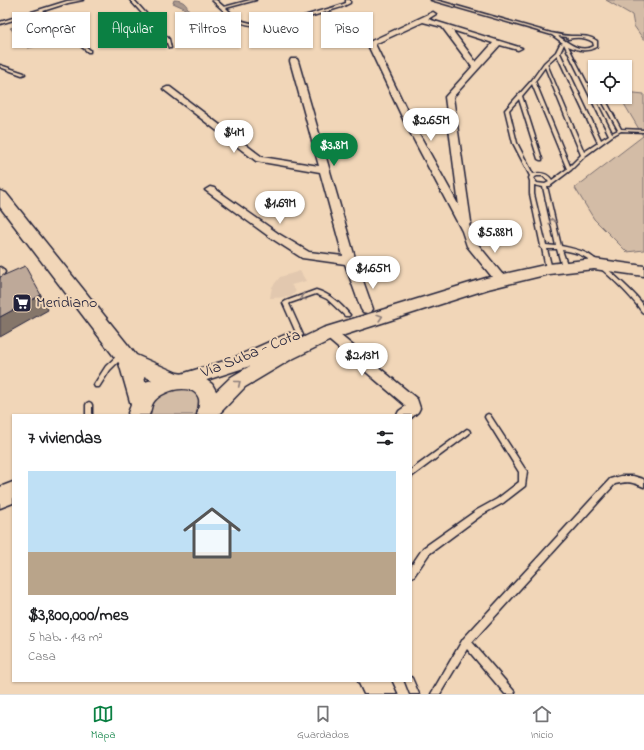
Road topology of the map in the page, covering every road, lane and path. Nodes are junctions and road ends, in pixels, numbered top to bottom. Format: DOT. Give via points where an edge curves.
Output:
graph roads {
  1 [pos="81,0"];
  2 [pos="132,0"];
  3 [pos="214,0"];
  4 [pos="254,0"];
  5 [pos="348,0"];
  6 [pos="432,0"];
  7 [pos="68,1"];
  8 [pos="223,8"];
  9 [pos="41,11"];
  10 [pos="433,14"];
  11 [pos="421,19"];
  12 [pos="0,23"];
  13 [pos="445,25"];
  14 [pos="551,34"];
  15 [pos="570,37"];
  16 [pos="498,42"];
  17 [pos="565,42"];
  18 [pos="170,47"];
  19 [pos="518,48"];
  20 [pos="582,50"];
  21 [pos="89,52"];
  22 [pos="558,52"];
  23 [pos="571,54"];
  24 [pos="294,61"];
  25 [pos="545,64"];
  26 [pos="0,66"];
  27 [pos="475,66"];
  28 [pos="23,74"];
  29 [pos="533,81"];
  30 [pos="587,86"];
  31 [pos="167,89"];
  32 [pos="520,96"];
  33 [pos="606,104"];
  34 [pos="620,130"];
  35 [pos="644,131"];
  36 [pos="611,135"];
  37 [pos="600,142"];
  38 [pos="583,155"];
  39 [pos="540,159"];
  40 [pos="569,169"];
  41 [pos="323,170"];
  42 [pos="532,179"];
  43 [pos="551,181"];
  44 [pos="545,186"];
  45 [pos="210,190"];
  46 [pos="0,196"];
  47 [pos="467,231"];
  48 [pos="554,258"];
  49 [pos="350,261"];
  50 [pos="598,264"];
  51 [pos="0,269"];
  52 [pos="644,271"];
  53 [pos="0,276"];
  54 [pos="497,276"];
  55 [pos="367,309"];
  56 [pos="644,311"];
  57 [pos="348,315"];
  58 [pos="329,333"];
  59 [pos="300,335"];
  60 [pos="126,357"];
  61 [pos="179,380"];
  62 [pos="97,386"];
  63 [pos="89,405"];
  64 [pos="139,411"];
  65 [pos="209,412"];
  66 [pos="88,414"];
  67 [pos="405,414"];
  68 [pos="488,416"];
  69 [pos="467,432"];
  70 [pos="412,473"];
  71 [pos="644,484"];
  72 [pos="12,492"];
  73 [pos="0,498"];
  74 [pos="412,572"];
  75 [pos="466,642"];
  76 [pos="374,682"];
  77 [pos="409,682"];
  78 [pos="382,694"];
  79 [pos="415,694"];
  80 [pos="435,694"];
  81 [pos="511,694"];
  1 -- 7 [label="lane"];
  2 -- 18 [label="lane" via="168,40"];
  3 -- 8 [label="lane"];
  4 -- 8 [label="lane"];
  5 -- 8 [label="lane" via="348,3 341,6 275,25 249,24 237,19"];
  6 -- 14 [label="lane"];
  7 -- 9 [label="lane"];
  9 -- 12 [label="lane"];
  9 -- 21 [label="lane"];
  10 -- 11 [label="street"];
  11 -- 13 [label="street"];
  11 -- 47 [label="street" via="371,43 408,121"];
  13 -- 16 [label="street"];
  13 -- 27 [label="street"];
  14 -- 15 [label="lane"];
  14 -- 17 [label="lane"];
  15 -- 17 [label="lane" via="565,39"];
  15 -- 20 [label="lane" via="586,37 597,44 594,48"];
  16 -- 19 [label="street"];
  16 -- 27 [label="street"];
  17 -- 20 [label="lane" via="572,48"];
  17 -- 22 [label="lane"];
  17 -- 23 [label="lane"];
  20 -- 23 [label="lane"];
  22 -- 23 [label="lane"];
  22 -- 25 [label="lane"];
  22 -- 37 [label="lane"];
  23 -- 30 [label="lane"];
  24 -- 41 [label="street"];
  25 -- 29 [label="lane"];
  25 -- 38 [label="lane"];
  26 -- 28 [label="lane"];
  27 -- 47 [label="street" via="448,100"];
  29 -- 32 [label="lane"];
  29 -- 40 [label="lane"];
  30 -- 36 [label="lane"];
  31 -- 41 [label="street" via="252,155 260,159"];
  32 -- 39 [label="lane"];
  32 -- 42 [label="lane" via="507,110 515,143"];
  33 -- 34 [label="lane"];
  34 -- 35 [label="lane"];
  34 -- 36 [label="lane"];
  36 -- 37 [label="lane"];
  37 -- 38 [label="lane"];
  38 -- 40 [label="lane"];
  40 -- 43 [label="lane"];
  41 -- 49 [label="street"];
  42 -- 43 [label="lane" via="537,174 549,177"];
  42 -- 44 [label="lane"];
  42 -- 48 [label="lane" via="532,194"];
  43 -- 44 [label="lane"];
  48 -- 44 [label="lane, one-way"];
  45 -- 49 [label="street" via="306,255"];
  46 -- 60 [label="main road"];
  47 -- 54 [label="street" via="471,243"];
  48 -- 50 [label="main road, Vía Suba - Cota"];
  48 -- 54 [label="main road, Vía Suba - Cota"];
  49 -- 55 [label="street"];
  50 -- 52 [label="main road, Vía Suba - Cota"];
  50 -- 56 [label="lane"];
  51 -- 53 [label="lane"];
  54 -- 55 [label="main road, Vía Suba - Cota"];
  58 -- 54 [label="main road, Vía Suba - Cota, one-way"];
  55 -- 57 [label="main road, Vía Suba - Cota"];
  57 -- 59 [label="main road, Vía Suba - Cota"];
  57 -- 59 [label="lane, one-way" via="325,295 316,292 288,302 286,303"];
  65 -- 58 [label="main road, Vía Suba - Cota, one-way" via="238,382"];
  58 -- 67 [label="street" via="412,403 412,408"];
  59 -- 61 [label="main road, Vía Suba - Cota" via="236,364"];
  60 -- 61 [label="main road"];
  60 -- 62 [label="lane" via="108,368"];
  60 -- 64 [label="main road"];
  61 -- 64 [label="main road" via="163,383 154,388 146,396"];
  61 -- 65 [label="main road" via="195,382 202,387 210,401"];
  63 -- 66 [label="lane"];
  68 -- 74 [label="lane" via="523,472 522,484 437,542"];
  69 -- 70 [label="lane"];
  71 -- 75 [label="lane" via="623,478 613,481"];
  72 -- 73 [label="main road"];
  75 -- 80 [label="lane"];
  75 -- 81 [label="lane"];
  76 -- 78 [label="main road"];
  77 -- 79 [label="lane"];
}
